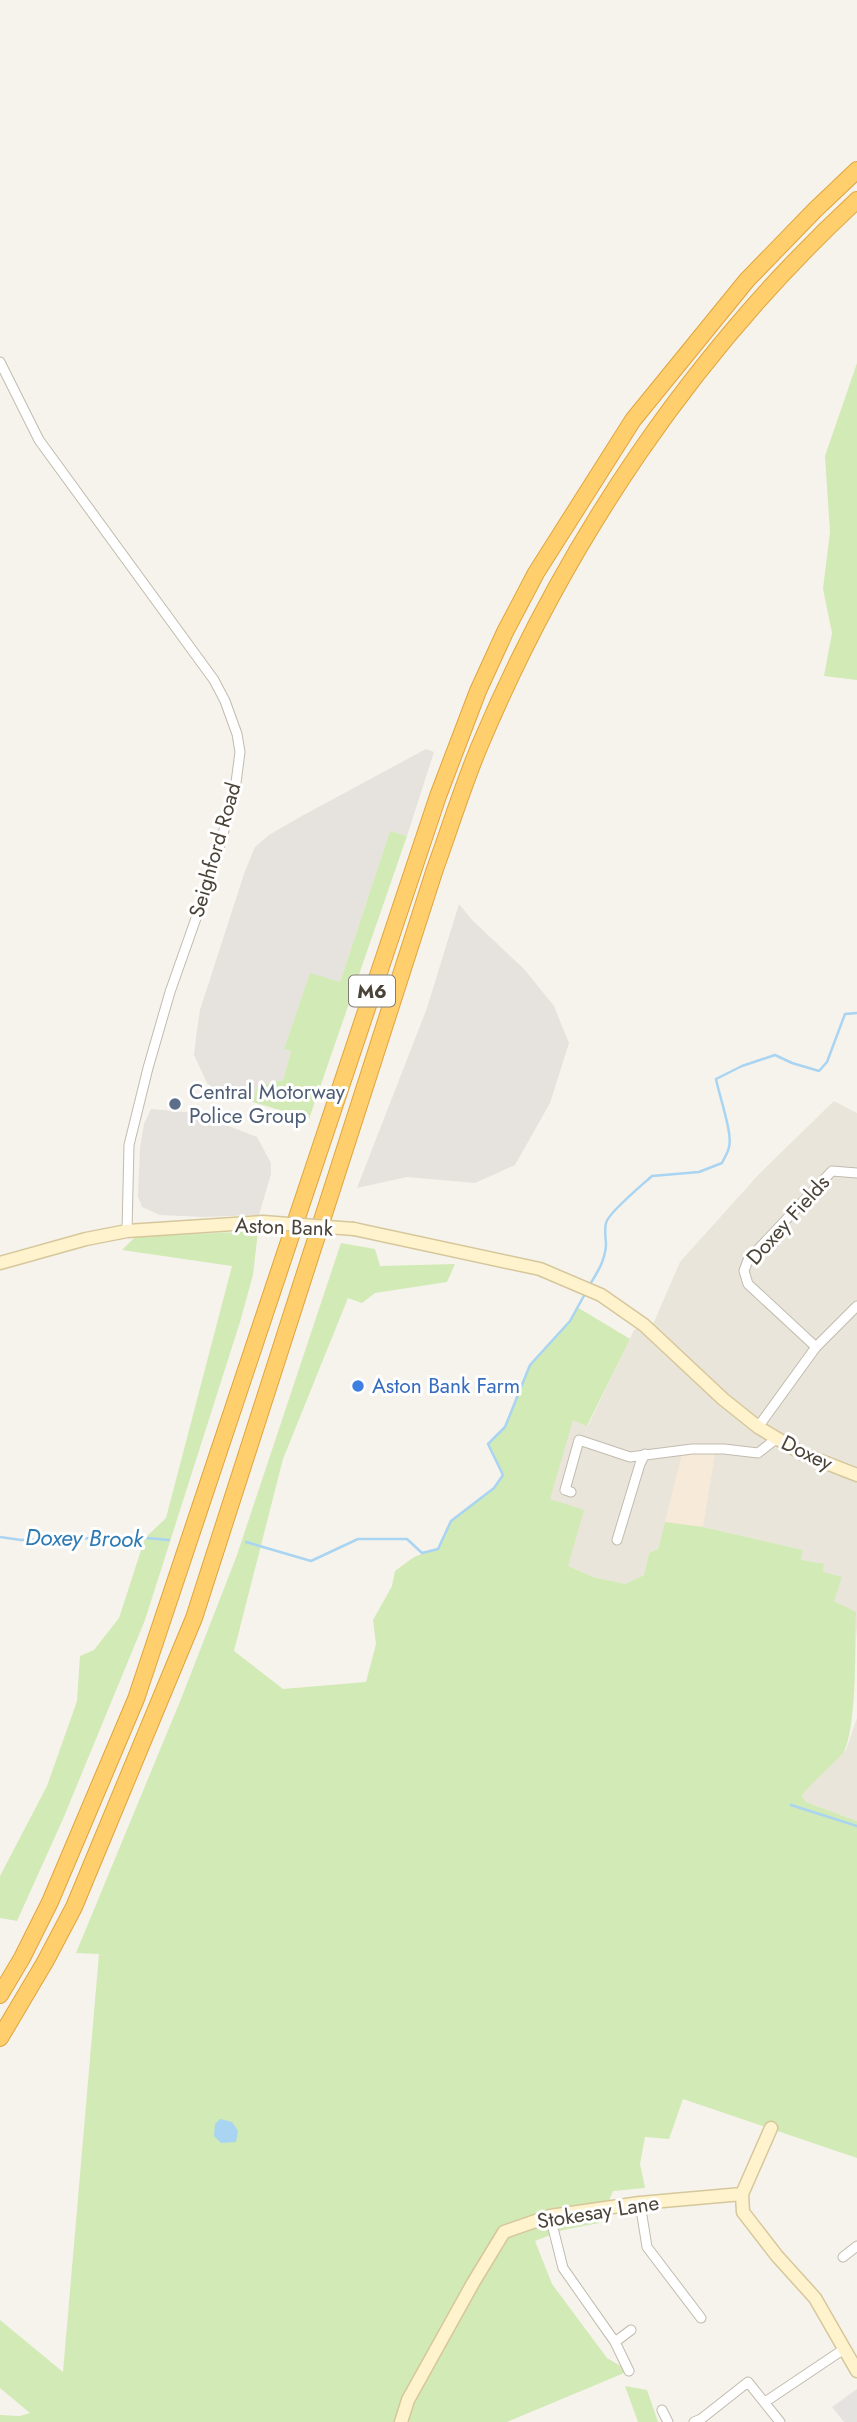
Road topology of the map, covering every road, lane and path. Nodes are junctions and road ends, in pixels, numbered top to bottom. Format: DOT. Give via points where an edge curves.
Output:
graph roads {
  1 [pos="857,170"];
  2 [pos="857,200"];
  3 [pos="0,362"];
  4 [pos="857,1173"];
  5 [pos="127,1231"];
  6 [pos="0,1263"];
  7 [pos="857,1306"];
  8 [pos="816,1347"];
  9 [pos="758,1427"];
  10 [pos="776,1438"];
  11 [pos="645,1454"];
  12 [pos="857,1475"];
  13 [pos="571,1492"];
  14 [pos="617,1540"];
  15 [pos="0,1995"];
  16 [pos="0,2038"];
  17 [pos="771,2128"];
  18 [pos="742,2194"];
  19 [pos="640,2203"];
  20 [pos="550,2216"];
  21 [pos="857,2246"];
  22 [pos="843,2257"];
  23 [pos="701,2318"];
  24 [pos="631,2330"];
  25 [pos="615,2342"];
  26 [pos="844,2348"];
  27 [pos="629,2371"];
  28 [pos="857,2371"];
  29 [pos="765,2402"];
  30 [pos="662,2410"];
  31 [pos="401,2422"];
  32 [pos="668,2422"];
  33 [pos="694,2422"];
  34 [pos="780,2422"];
  1 -- 15 [label="highway, M6" via="747,279 633,420 536,573 505,632 438,796 136,1699 50,1902"];
  2 -- 16 [label="highway, M6" via="764,294 706,361 639,452 550,598 495,712 427,895 194,1618 74,1907"];
  3 -- 5 [label="street, Seighford Road" via="39,440 214,680 230,714 240,752 224,830 170,992 129,1145"];
  4 -- 8 [label="street, Doxey Fields" via="832,1171 748,1260 744,1271 748,1284"];
  5 -- 6 [label="street, Aston Bank"];
  5 -- 9 [label="street, Aston Bank, bridge" via="263,1222 354,1229 540,1269 601,1295 644,1325"];
  7 -- 8 [label="street"];
  8 -- 9 [label="street"];
  9 -- 10 [label="street, Doxey"];
  10 -- 11 [label="street" via="758,1453 724,1449"];
  10 -- 12 [label="street, Doxey"];
  11 -- 13 [label="street" via="630,1457 579,1440 565,1490"];
  11 -- 14 [label="street"];
  17 -- 18 [label="street"];
  18 -- 19 [label="street, Stokesay Lane"];
  18 -- 26 [label="street" via="743,2212 814,2298"];
  19 -- 20 [label="street, Stokesay Lane"];
  19 -- 23 [label="street" via="647,2247"];
  20 -- 25 [label="street" via="563,2268"];
  20 -- 31 [label="street, Stokesay Lane" via="504,2232 408,2400"];
  21 -- 22 [label="street"];
  24 -- 25 [label="street"];
  25 -- 27 [label="street"];
  26 -- 28 [label="street"];
  26 -- 29 [label="street"];
  29 -- 33 [label="street" via="748,2382"];
  29 -- 34 [label="street"];
  30 -- 32 [label="street"];
}
